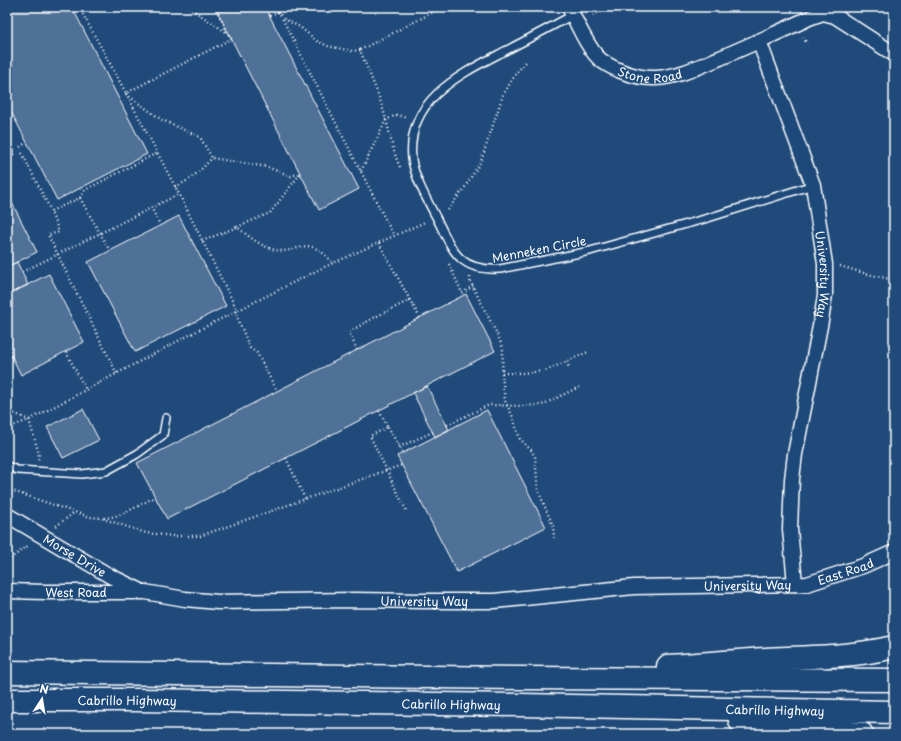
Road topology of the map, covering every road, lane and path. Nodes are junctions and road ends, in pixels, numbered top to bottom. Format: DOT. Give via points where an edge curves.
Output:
graph roads {
  1 [pos="79,7"];
  2 [pos="188,7"];
  3 [pos="215,7"];
  4 [pos="277,7"];
  5 [pos="288,7"];
  6 [pos="444,7"];
  7 [pos="607,7"];
  8 [pos="571,11"];
  9 [pos="279,12"];
  10 [pos="593,15"];
  11 [pos="270,16"];
  12 [pos="282,18"];
  13 [pos="229,34"];
  14 [pos="759,41"];
  15 [pos="360,50"];
  16 [pos="894,54"];
  17 [pos="526,62"];
  18 [pos="126,93"];
  19 [pos="418,118"];
  20 [pos="386,120"];
  21 [pos="19,147"];
  22 [pos="157,153"];
  23 [pos="212,158"];
  24 [pos="401,168"];
  25 [pos="361,171"];
  26 [pos="813,185"];
  27 [pos="175,187"];
  28 [pos="179,194"];
  29 [pos="80,198"];
  30 [pos="151,207"];
  31 [pos="448,210"];
  32 [pos="51,211"];
  33 [pos="428,221"];
  34 [pos="160,225"];
  35 [pos="237,227"];
  36 [pos="100,234"];
  37 [pos="394,236"];
  38 [pos="202,241"];
  39 [pos="379,243"];
  40 [pos="110,251"];
  41 [pos="57,254"];
  42 [pos="334,263"];
  43 [pos="836,265"];
  44 [pos="472,266"];
  45 [pos="22,272"];
  46 [pos="894,280"];
  47 [pos="410,300"];
  48 [pos="235,312"];
  49 [pos="420,318"];
  50 [pos="357,350"];
  51 [pos="66,352"];
  52 [pos="588,352"];
  53 [pos="566,362"];
  54 [pos="569,367"];
  55 [pos="502,373"];
  56 [pos="117,374"];
  57 [pos="578,386"];
  58 [pos="86,390"];
  59 [pos="277,392"];
  60 [pos="507,405"];
  61 [pos="7,410"];
  62 [pos="379,411"];
  63 [pos="166,418"];
  64 [pos="29,420"];
  65 [pos="447,425"];
  66 [pos="388,427"];
  67 [pos="7,428"];
  68 [pos="433,432"];
  69 [pos="399,447"];
  70 [pos="403,453"];
  71 [pos="286,458"];
  72 [pos="402,465"];
  73 [pos="7,466"];
  74 [pos="388,470"];
  75 [pos="37,471"];
  76 [pos="7,489"];
  77 [pos="155,497"];
  78 [pos="305,499"];
  79 [pos="406,510"];
  80 [pos="75,512"];
  81 [pos="7,515"];
  82 [pos="101,518"];
  83 [pos="52,529"];
  84 [pos="554,538"];
  85 [pos="31,544"];
  86 [pos="894,552"];
  87 [pos="7,561"];
  88 [pos="795,584"];
  89 [pos="7,590"];
  90 [pos="145,592"];
  91 [pos="894,647"];
  92 [pos="7,672"];
  93 [pos="523,678"];
  94 [pos="894,680"];
  95 [pos="14,701"];
  96 [pos="648,707"];
  97 [pos="894,712"];
  98 [pos="862,734"];
  1 -- 18 [label="path"];
  2 -- 13 [label="path"];
  3 -- 13 [label="path"];
  4 -- 9 [label="path"];
  5 -- 9 [label="path"];
  6 -- 15 [label="path"];
  7 -- 10 [label="path"];
  8 -- 14 [label="street, Stone Road" via="594,53 602,61 643,78 657,78 684,72"];
  8 -- 19 [label="lane, Menneken Circle" via="461,74 428,103"];
  9 -- 11 [label="path"];
  9 -- 12 [label="path"];
  12 -- 15 [label="path" via="328,46"];
  12 -- 25 [label="path"];
  13 -- 18 [label="path" via="231,39"];
  14 -- 16 [label="street, Stone Road" via="823,13 835,16"];
  14 -- 26 [label="street, University Way"];
  15 -- 20 [label="path"];
  17 -- 31 [label="path" via="503,95 481,161"];
  18 -- 22 [label="path"];
  18 -- 23 [label="path" via="162,120 200,137"];
  19 -- 20 [label="path" via="396,115"];
  19 -- 44 [label="lane, Menneken Circle" via="412,145 412,160 417,176 451,248 459,258"];
  20 -- 24 [label="path" via="391,146"];
  20 -- 25 [label="path"];
  21 -- 32 [label="path"];
  22 -- 27 [label="path"];
  22 -- 29 [label="path" via="85,190"];
  23 -- 27 [label="path" via="199,173"];
  23 -- 35 [label="path" via="267,167 291,176 301,173 270,213"];
  25 -- 37 [label="path"];
  26 -- 44 [label="lane, Menneken Circle" via="590,251 500,270"];
  26 -- 88 [label="street, University Way" via="826,279 821,321 791,484 790,529"];
  27 -- 28 [label="path"];
  28 -- 30 [label="path"];
  28 -- 38 [label="path"];
  29 -- 32 [label="path"];
  29 -- 36 [label="path"];
  30 -- 34 [label="path"];
  30 -- 36 [label="path"];
  32 -- 41 [label="path" via="59,232 48,235"];
  33 -- 37 [label="path"];
  35 -- 38 [label="path"];
  35 -- 42 [label="path" via="254,241 272,249 285,251 305,246 318,249"];
  36 -- 40 [label="path"];
  36 -- 41 [label="path"];
  37 -- 39 [label="path"];
  38 -- 48 [label="path" via="235,306"];
  39 -- 42 [label="path"];
  39 -- 47 [label="path"];
  41 -- 45 [label="path"];
  41 -- 56 [label="path"];
  42 -- 48 [label="path"];
  43 -- 46 [label="path"];
  44 -- 55 [label="path" via="470,281 502,348"];
  47 -- 49 [label="path"];
  47 -- 50 [label="path" via="349,332"];
  48 -- 56 [label="path"];
  48 -- 59 [label="path" via="250,348 257,353"];
  51 -- 58 [label="path"];
  52 -- 53 [label="path"];
  53 -- 54 [label="path"];
  53 -- 55 [label="path" via="545,371"];
  55 -- 60 [label="path"];
  56 -- 58 [label="path"];
  57 -- 60 [label="path" via="542,405"];
  58 -- 64 [label="path"];
  60 -- 65 [label="path" via="489,405"];
  60 -- 84 [label="path" via="520,439 535,457 538,490 553,526"];
  61 -- 64 [label="path"];
  62 -- 66 [label="path"];
  63 -- 75 [label="lane" via="163,435 137,454 106,470 82,474"];
  64 -- 67 [label="path"];
  64 -- 75 [label="path" via="39,454"];
  66 -- 69 [label="path"];
  66 -- 74 [label="path" via="370,436"];
  68 -- 69 [label="path"];
  69 -- 70 [label="path"];
  71 -- 78 [label="path"];
  72 -- 74 [label="path"];
  73 -- 75 [label="lane" via="17,470"];
  74 -- 78 [label="path"];
  74 -- 79 [label="path"];
  76 -- 80 [label="path"];
  77 -- 82 [label="path" via="112,518"];
  78 -- 82 [label="path" via="200,536 146,533"];
  80 -- 82 [label="path"];
  80 -- 83 [label="path"];
  81 -- 90 [label="street, Morse Drive" via="110,576"];
  85 -- 87 [label="path"];
  86 -- 88 [label="street, East Road" via="822,580"];
  88 -- 90 [label="street, University Way" via="634,587 494,601 218,602 185,600"];
  89 -- 90 [label="street, West Road"];
  91 -- 93 [label="highway" via="833,656 731,661"];
  92 -- 93 [label="highway"];
  93 -- 94 [label="highway"];
  95 -- 96 [label="highway, Cabrillo Highway" via="136,700"];
  96 -- 97 [label="highway, Cabrillo Highway"];
  96 -- 98 [label="highway" via="779,727"];
}
